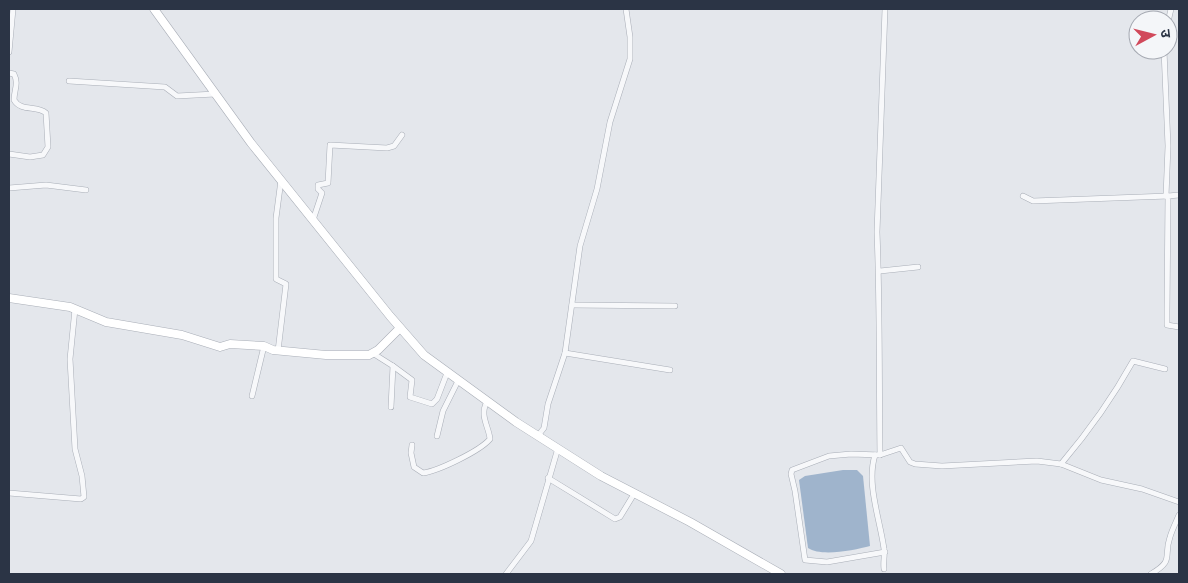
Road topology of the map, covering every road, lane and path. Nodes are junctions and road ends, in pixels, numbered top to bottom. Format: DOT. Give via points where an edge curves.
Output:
graph roads {
  1 [pos="13,9"];
  2 [pos="154,9"];
  3 [pos="626,9"];
  4 [pos="885,9"];
  5 [pos="9,52"];
  6 [pos="1164,60"];
  7 [pos="9,73"];
  8 [pos="69,81"];
  9 [pos="216,94"];
  10 [pos="402,135"];
  11 [pos="9,154"];
  12 [pos="281,180"];
  13 [pos="9,188"];
  14 [pos="86,190"];
  15 [pos="1179,195"];
  16 [pos="1023,196"];
  17 [pos="1167,196"];
  18 [pos="314,220"];
  19 [pos="918,267"];
  20 [pos="880,271"];
  21 [pos="9,298"];
  22 [pos="572,305"];
  23 [pos="675,306"];
  24 [pos="75,309"];
  25 [pos="1179,327"];
  26 [pos="400,328"];
  27 [pos="264,346"];
  28 [pos="278,351"];
  29 [pos="565,353"];
  30 [pos="374,354"];
  31 [pos="394,366"];
  32 [pos="1165,369"];
  33 [pos="670,370"];
  34 [pos="447,373"];
  35 [pos="458,382"];
  36 [pos="252,396"];
  37 [pos="487,402"];
  38 [pos="391,407"];
  39 [pos="437,436"];
  40 [pos="541,439"];
  41 [pos="412,445"];
  42 [pos="558,448"];
  43 [pos="877,455"];
  44 [pos="1061,464"];
  45 [pos="548,478"];
  46 [pos="9,494"];
  47 [pos="634,494"];
  48 [pos="1179,502"];
  49 [pos="1179,515"];
  50 [pos="885,552"];
  51 [pos="884,568"];
  52 [pos="506,574"];
  53 [pos="781,574"];
  54 [pos="1151,574"];
  1 -- 5 [label="street"];
  2 -- 9 [label="street"];
  3 -- 22 [label="street" via="630,59 610,122 597,189 580,246"];
  4 -- 20 [label="street" via="878,180"];
  6 -- 17 [label="street"];
  7 -- 11 [label="street" via="16,78 16,104 46,113 48,147 42,155 24,157"];
  8 -- 9 [label="street" via="164,87 177,96"];
  9 -- 12 [label="street"];
  10 -- 18 [label="street" via="394,146 387,148 330,144 328,183 318,185 322,193"];
  12 -- 18 [label="street"];
  12 -- 28 [label="street" via="276,218 276,280 286,284"];
  13 -- 14 [label="street" via="46,186"];
  15 -- 17 [label="street"];
  16 -- 17 [label="street" via="1034,201"];
  17 -- 25 [label="street" via="1167,324"];
  18 -- 26 [label="street"];
  19 -- 20 [label="street"];
  20 -- 43 [label="street"];
  21 -- 24 [label="street"];
  22 -- 23 [label="street"];
  22 -- 29 [label="street"];
  24 -- 27 [label="street" via="106,322 182,335 220,347 230,344"];
  24 -- 46 [label="street" via="70,359 75,449 84,497"];
  26 -- 30 [label="street"];
  26 -- 34 [label="street" via="424,355"];
  27 -- 28 [label="street"];
  27 -- 36 [label="street"];
  28 -- 30 [label="street" via="359,357"];
  29 -- 33 [label="street"];
  29 -- 40 [label="street" via="548,404"];
  30 -- 31 [label="street"];
  31 -- 34 [label="street" via="412,380 410,398 432,404"];
  31 -- 38 [label="street"];
  32 -- 44 [label="street" via="1133,361 1098,420"];
  34 -- 35 [label="street"];
  35 -- 37 [label="street"];
  35 -- 39 [label="street" via="443,411"];
  37 -- 40 [label="street"];
  37 -- 41 [label="street" via="484,421 490,439 476,450 439,470 423,473 414,467"];
  40 -- 42 [label="street"];
  42 -- 45 [label="street"];
  42 -- 47 [label="street"];
  43 -- 44 [label="street" via="901,448 915,464 942,466 1038,461"];
  43 -- 50 [label="street" via="872,465 873,481"];
  43 -- 50 [label="street" via="830,456 790,473 805,560 827,562"];
  44 -- 48 [label="street" via="1101,480"];
  45 -- 47 [label="street" via="615,519 620,517"];
  45 -- 52 [label="street" via="531,541"];
  47 -- 53 [label="street"];
  49 -- 54 [label="street" via="1169,539 1165,564"];
  50 -- 51 [label="street"];
}
